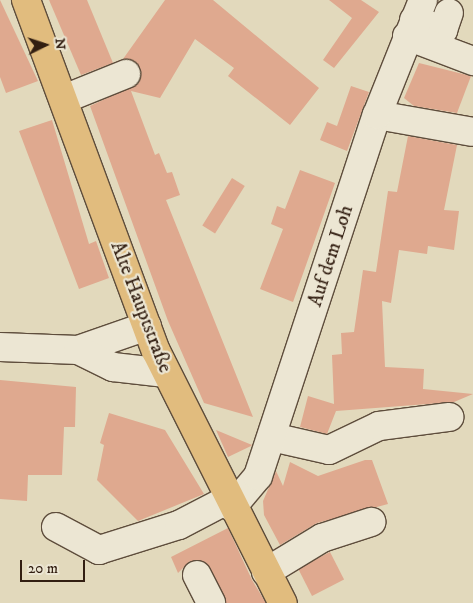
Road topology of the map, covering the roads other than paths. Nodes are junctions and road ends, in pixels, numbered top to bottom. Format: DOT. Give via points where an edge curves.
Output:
graph roads {
  1 [pos="26,0"];
  2 [pos="449,13"];
  3 [pos="415,19"];
  4 [pos="473,62"];
  5 [pos="126,74"];
  6 [pos="64,99"];
  7 [pos="377,115"];
  8 [pos="473,132"];
  9 [pos="147,326"];
  10 [pos="0,347"];
  11 [pos="78,350"];
  12 [pos="166,373"];
  13 [pos="449,418"];
  14 [pos="272,437"];
  15 [pos="230,503"];
  16 [pos="371,522"];
  17 [pos="56,527"];
  18 [pos="266,572"];
  19 [pos="197,575"];
  20 [pos="211,603"];
  21 [pos="283,603"];
  1 -- 6 [label="main road, Alte Hauptstraße"];
  2 -- 3 [label="street" via="443,30"];
  3 -- 4 [label="street"];
  3 -- 7 [label="street, Auf dem Loh"];
  5 -- 6 [label="street"];
  6 -- 9 [label="main road, Alte Hauptstraße"];
  7 -- 8 [label="street"];
  7 -- 14 [label="street, Auf dem Loh"];
  9 -- 11 [label="street"];
  9 -- 12 [label="main road, Alte Hauptstraße"];
  10 -- 11 [label="street"];
  11 -- 12 [label="street" via="113,367"];
  12 -- 15 [label="main road, Alte Hauptstraße"];
  13 -- 14 [label="street" via="379,426 329,450"];
  14 -- 15 [label="street, Auf dem Loh" via="258,476"];
  15 -- 17 [label="street" via="179,525 99,550"];
  15 -- 18 [label="main road, Alte Hauptstraße"];
  16 -- 18 [label="street" via="322,538"];
  18 -- 21 [label="main road, Alte Hauptstraße"];
  19 -- 20 [label="street"];
}
